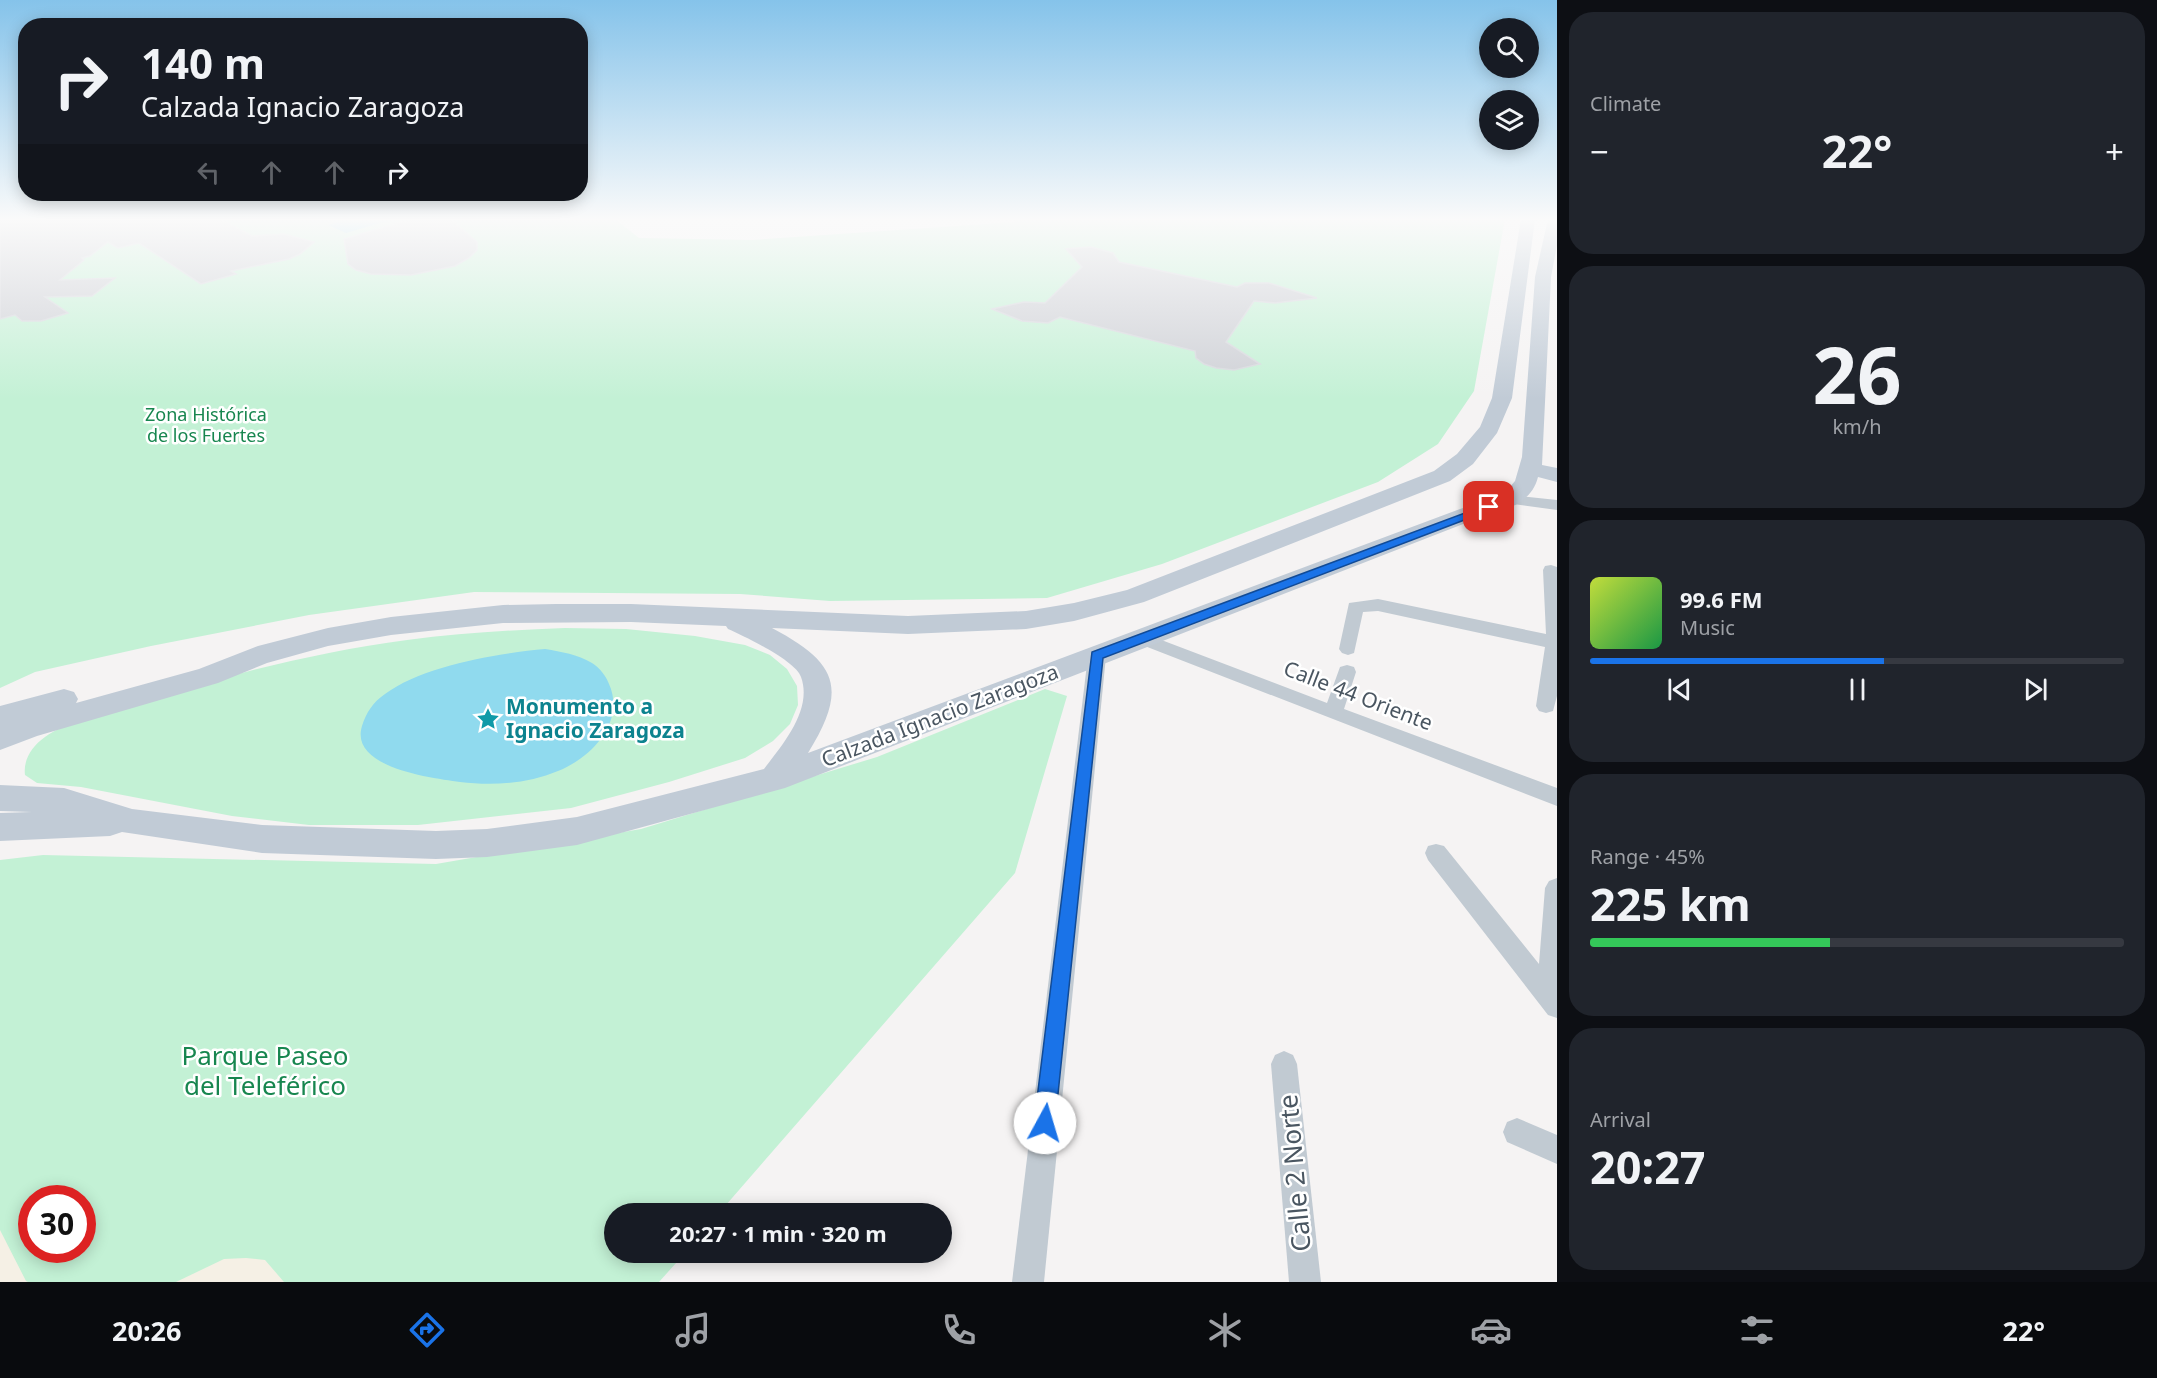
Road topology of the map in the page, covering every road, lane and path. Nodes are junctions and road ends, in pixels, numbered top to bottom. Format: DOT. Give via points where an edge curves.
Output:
graph roads {
  1 [pos="1519,279"];
  2 [pos="1543,279"];
  3 [pos="1530,469"];
  4 [pos="1557,475"];
  5 [pos="1511,500"];
  6 [pos="1557,503"];
  7 [pos="1551,570"];
  8 [pos="715,616"];
  9 [pos="1143,639"];
  10 [pos="1556,642"];
  11 [pos="1348,649"];
  12 [pos="258,656"];
  13 [pos="1097,656"];
  14 [pos="1347,672"];
  15 [pos="1546,706"];
  16 [pos="1333,713"];
  17 [pos="0,717"];
  18 [pos="0,739"];
  19 [pos="774,779"];
  20 [pos="1557,797"];
  21 [pos="0,798"];
  22 [pos="132,822"];
  23 [pos="0,827"];
  24 [pos="1436,853"];
  25 [pos="1557,888"];
  26 [pos="1553,1001"];
  27 [pos="1284,1064"];
  28 [pos="1517,1132"];
  29 [pos="1557,1150"];
  30 [pos="1028,1282"];
  31 [pos="1305,1282"];
  1 -- 8 [label="main road" via="1502,398 1490,429 1465,459 1442,476 1135,596 1074,612 1026,620 908,625"];
  2 -- 3 [label="main road"];
  3 -- 4 [label="main road"];
  3 -- 5 [label="main road" via="1526,483"];
  5 -- 6 [label="street"];
  5 -- 9 [label="main road, Calzada Ignacio Zaragoza"];
  7 -- 10 [label="street"];
  8 -- 12 [label="main road" via="503,614 391,626 328,637"];
  8 -- 19 [label="main road" via="751,628 778,643 808,664 819,686 816,708 801,741"];
  9 -- 13 [label="main road, Calzada Ignacio Zaragoza"];
  9 -- 16 [label="street, Calle 44 Oriente"];
  10 -- 11 [label="street" via="1378,605 1355,607"];
  10 -- 15 [label="street"];
  12 -- 17 [label="main road" via="225,660"];
  12 -- 18 [label="main road" via="208,676"];
  13 -- 19 [label="main road, Calzada Ignacio Zaragoza"];
  13 -- 30 [label="street"];
  14 -- 16 [label="street"];
  16 -- 20 [label="street, Calle 44 Oriente"];
  19 -- 22 [label="main road, Calzada Ignacio Zaragoza" via="577,831 487,843 262,839"];
  21 -- 22 [label="main road, Calzada Ignacio Zaragoza" via="63,801"];
  22 -- 23 [label="main road, Calzada Ignacio Zaragoza"];
  24 -- 26 [label="street"];
  25 -- 26 [label="street"];
  27 -- 31 [label="street, Calle 2 Norte"];
  28 -- 29 [label="street"];
}
